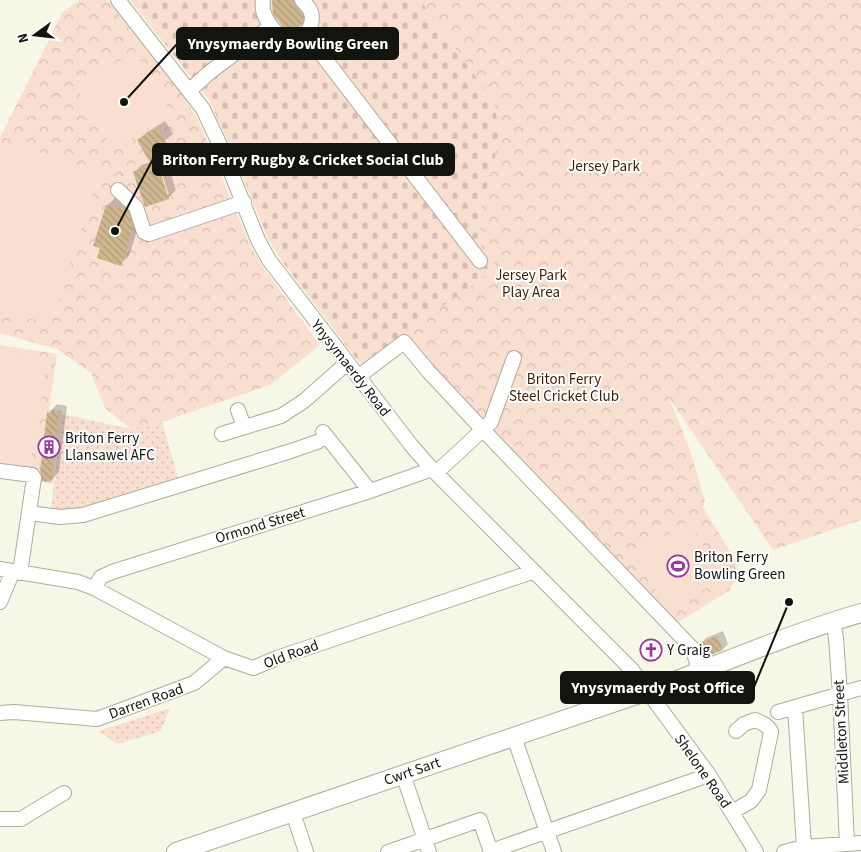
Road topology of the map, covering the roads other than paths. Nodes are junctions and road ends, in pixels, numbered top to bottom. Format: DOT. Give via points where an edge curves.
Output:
graph roads {
  1 [pos="118,0"];
  2 [pos="263,0"];
  3 [pos="302,0"];
  4 [pos="271,26"];
  5 [pos="306,34"];
  6 [pos="190,90"];
  7 [pos="118,190"];
  8 [pos="244,202"];
  9 [pos="480,260"];
  10 [pos="514,358"];
  11 [pos="347,363"];
  12 [pos="358,377"];
  13 [pos="238,410"];
  14 [pos="244,427"];
  15 [pos="484,430"];
  16 [pos="222,434"];
  17 [pos="433,470"];
  18 [pos="0,471"];
  19 [pos="370,491"];
  20 [pos="29,512"];
  21 [pos="10,571"];
  22 [pos="532,572"];
  23 [pos="94,588"];
  24 [pos="0,602"];
  25 [pos="861,613"];
  26 [pos="833,621"];
  27 [pos="224,658"];
  28 [pos="699,672"];
  29 [pos="861,688"];
  30 [pos="648,691"];
  31 [pos="840,694"];
  32 [pos="795,707"];
  33 [pos="778,712"];
  34 [pos="0,713"];
  35 [pos="736,730"];
  36 [pos="514,737"];
  37 [pos="403,774"];
  38 [pos="709,775"];
  39 [pos="64,793"];
  40 [pos="732,812"];
  41 [pos="293,813"];
  42 [pos="0,819"];
  43 [pos="547,832"];
  44 [pos="854,843"];
  45 [pos="427,846"];
  46 [pos="808,848"];
  47 [pos="180,851"];
  48 [pos="491,851"];
  49 [pos="306,852"];
  50 [pos="388,852"];
  51 [pos="554,852"];
  52 [pos="756,852"];
  53 [pos="784,852"];
  1 -- 6 [label="street, Ynysymaerdy Road"];
  2 -- 4 [label="street" via="263,14"];
  3 -- 5 [label="street" via="310,10 312,21"];
  4 -- 5 [label="street" via="284,40 296,40"];
  4 -- 6 [label="street"];
  5 -- 9 [label="street"];
  6 -- 8 [label="street, Ynysymaerdy Road" via="220,144"];
  7 -- 8 [label="street" via="136,207 144,232 150,234"];
  8 -- 11 [label="street, Ynysymaerdy Road" via="269,260"];
  10 -- 15 [label="street, Ormond Street" via="491,422"];
  11 -- 12 [label="street, Ynysymaerdy Road"];
  11 -- 14 [label="street" via="304,402 281,416"];
  12 -- 15 [label="street" via="404,342"];
  12 -- 17 [label="street, Ynysymaerdy Road"];
  13 -- 14 [label="street"];
  14 -- 16 [label="street"];
  15 -- 17 [label="street, Ormond Street"];
  15 -- 28 [label="street" via="693,649"];
  17 -- 19 [label="street, Ormond Street"];
  17 -- 22 [label="street, Ynysymaerdy Road"];
  18 -- 20 [label="street" via="32,475"];
  19 -- 20 [label="street" via="325,434 317,442 83,515 60,517"];
  19 -- 23 [label="street, Ormond Street" via="112,572 101,577"];
  20 -- 21 [label="street"];
  21 -- 23 [label="street, Old Road" via="78,582"];
  21 -- 24 [label="street"];
  22 -- 27 [label="street, Old Road" via="253,668"];
  22 -- 30 [label="street, Ynysymaerdy Road" via="632,670"];
  23 -- 27 [label="street, Old Road"];
  25 -- 26 [label="main road, Cwrt Sart"];
  26 -- 28 [label="main road, Cwrt Sart" via="757,647"];
  26 -- 31 [label="street, Middleton Street"];
  27 -- 34 [label="street, Darren Road" via="194,684 97,719"];
  28 -- 30 [label="main road, Cwrt Sart"];
  29 -- 31 [label="street"];
  30 -- 36 [label="main road, Cwrt Sart"];
  30 -- 38 [label="street, Shelone Road"];
  31 -- 32 [label="street"];
  31 -- 44 [label="street, Middleton Street"];
  32 -- 33 [label="street"];
  32 -- 46 [label="street"];
  35 -- 40 [label="street" via="754,720 770,728 771,732 759,790 751,801"];
  36 -- 37 [label="main road, Cwrt Sart"];
  36 -- 43 [label="street"];
  37 -- 41 [label="main road, Cwrt Sart"];
  37 -- 45 [label="street"];
  38 -- 40 [label="street, Shelone Road"];
  38 -- 43 [label="street"];
  39 -- 42 [label="street" via="21,819"];
  40 -- 52 [label="street, Shelone Road"];
  41 -- 47 [label="main road, Cwrt Sart"];
  41 -- 49 [label="street"];
  43 -- 48 [label="street"];
  43 -- 51 [label="street"];
  44 -- 46 [label="street"];
  45 -- 48 [label="street" via="480,820"];
  45 -- 50 [label="street"];
  46 -- 53 [label="street"];
}
